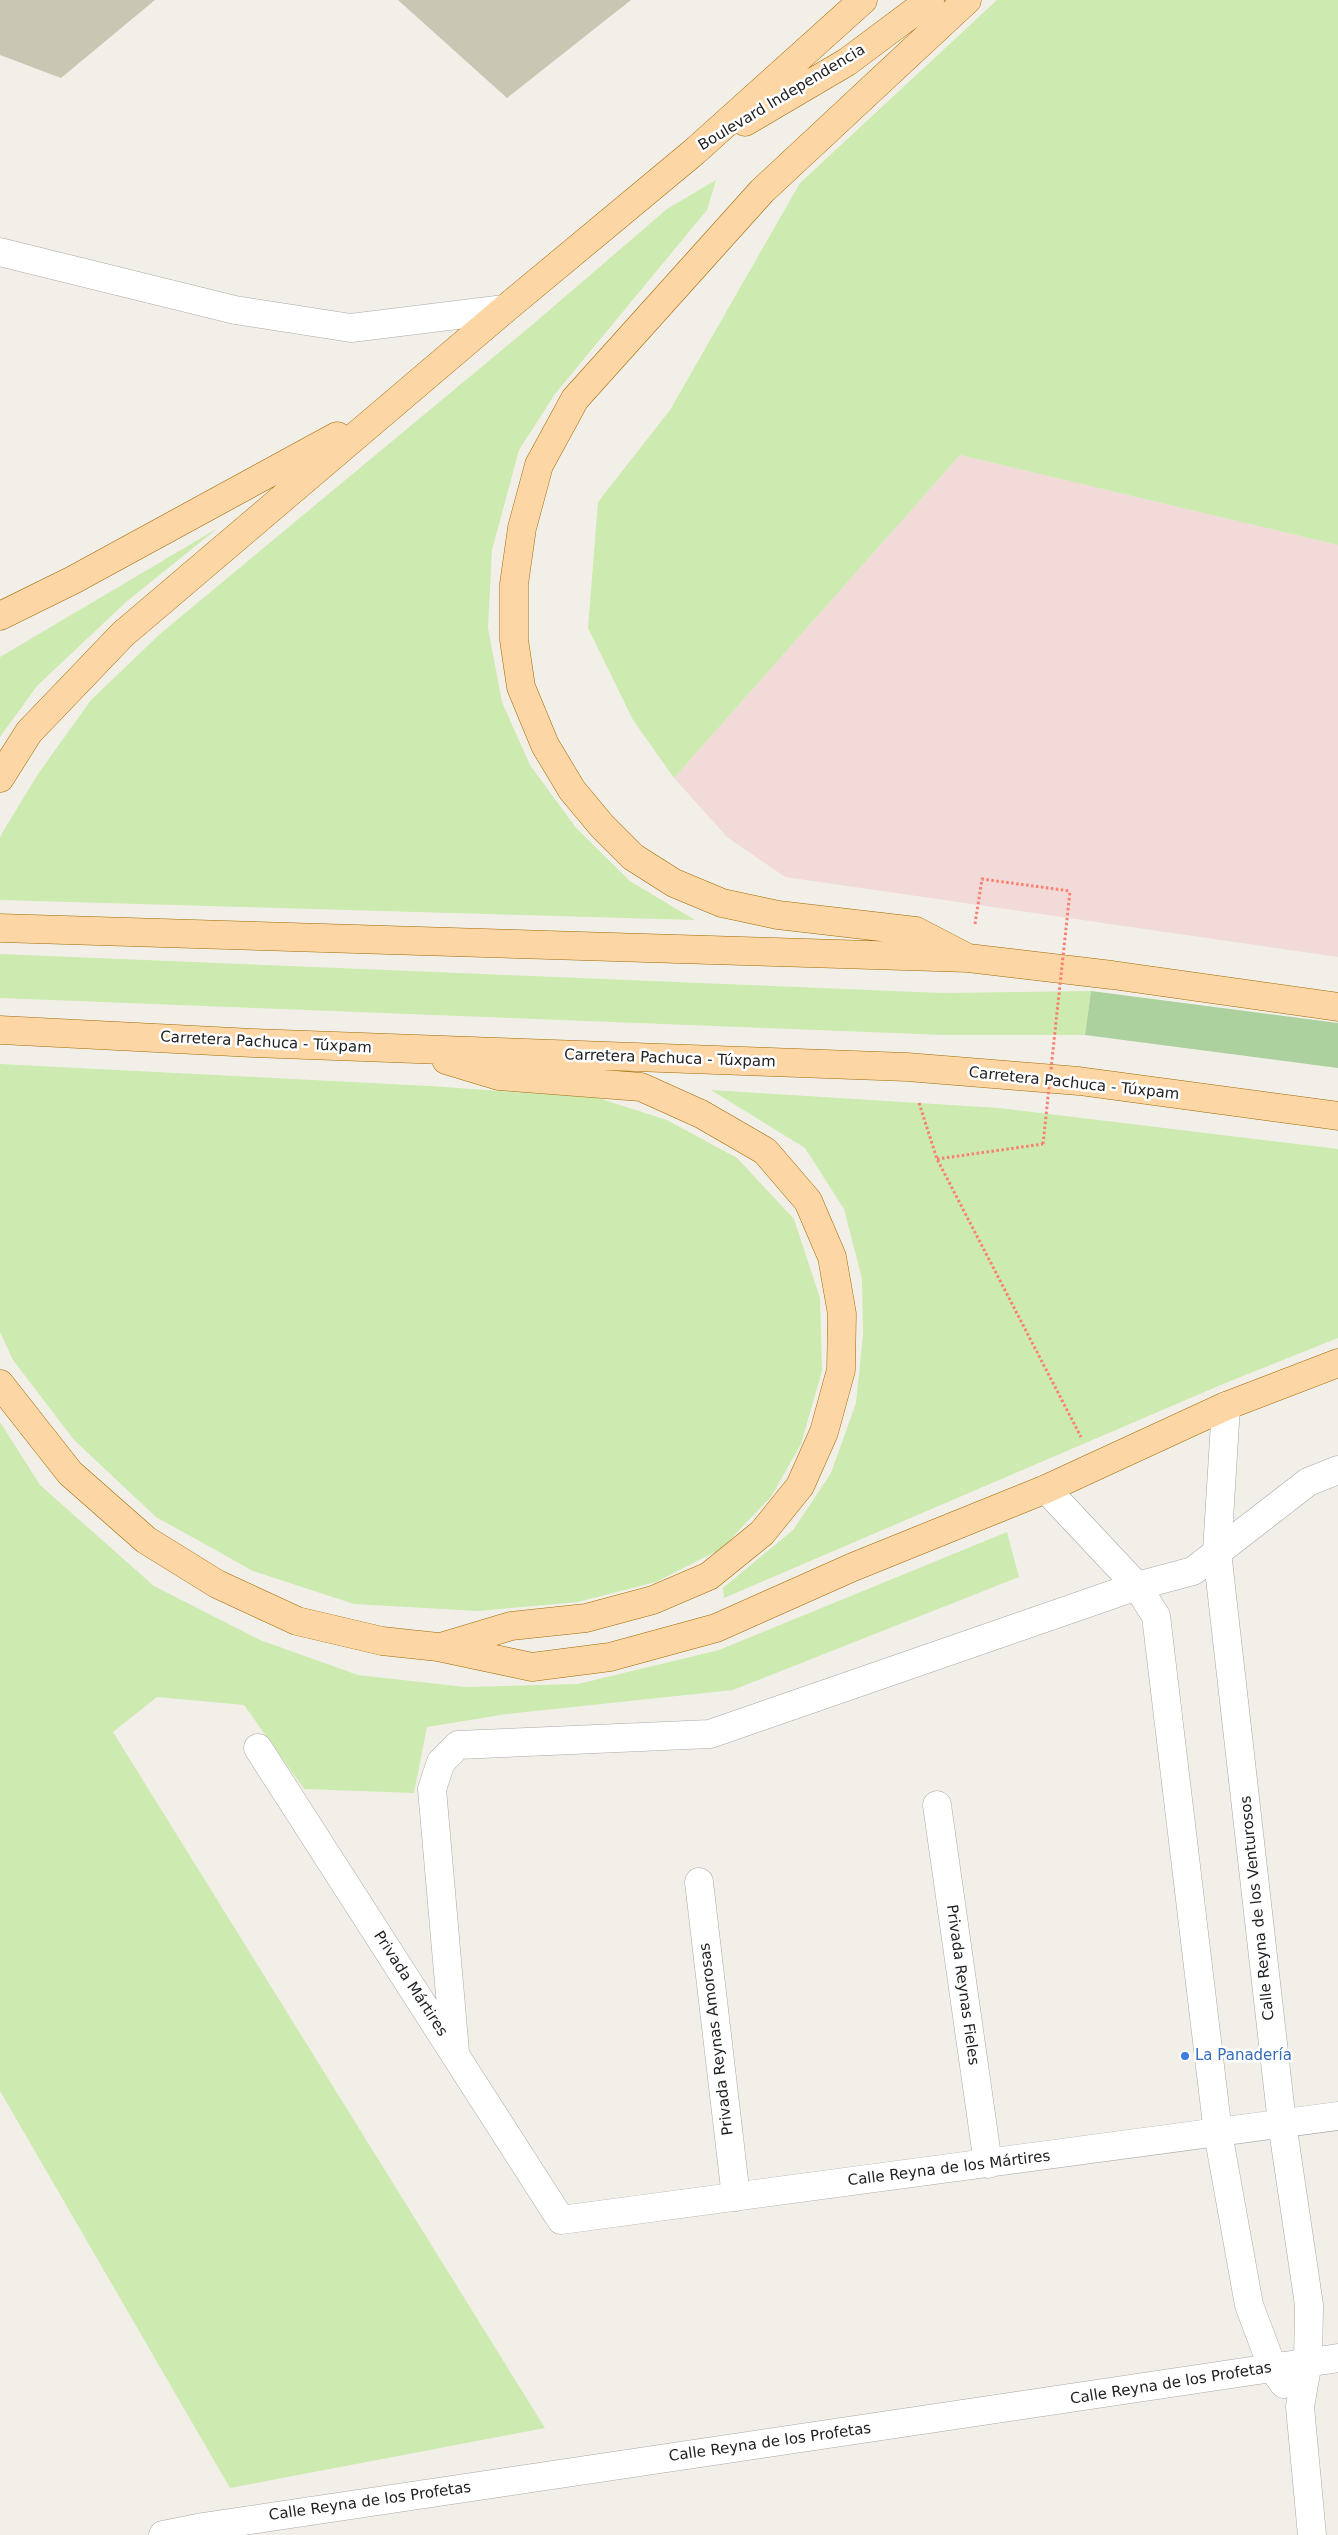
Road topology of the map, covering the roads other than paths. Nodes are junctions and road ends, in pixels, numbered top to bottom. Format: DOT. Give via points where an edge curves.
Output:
graph roads {
  1 [pos="863,0"];
  2 [pos="930,0"];
  3 [pos="967,0"];
  4 [pos="694,152"];
  5 [pos="0,252"];
  6 [pos="505,309"];
  7 [pos="387,409"];
  8 [pos="0,616"];
  9 [pos="0,778"];
  10 [pos="0,928"];
  11 [pos="968,958"];
  12 [pos="1338,1007"];
  13 [pos="0,1030"];
  14 [pos="411,1050"];
  15 [pos="1338,1116"];
  16 [pos="1338,1362"];
  17 [pos="0,1384"];
  18 [pos="1226,1406"];
  19 [pos="1338,1470"];
  20 [pos="1046,1488"];
  21 [pos="1217,1552"];
  22 [pos="1137,1586"];
  23 [pos="438,1647"];
  24 [pos="258,1748"];
  25 [pos="937,1805"];
  26 [pos="699,1882"];
  27 [pos="456,2056"];
  28 [pos="1338,2116"];
  29 [pos="1282,2123"];
  30 [pos="1218,2133"];
  31 [pos="988,2164"];
  32 [pos="736,2197"];
  33 [pos="561,2220"];
  34 [pos="1338,2358"];
  35 [pos="1308,2362"];
  36 [pos="1273,2369"];
  37 [pos="1300,2407"];
  38 [pos="205,2531"];
  39 [pos="163,2535"];
  40 [pos="1312,2535"];
  1 -- 4 [label="main road, Boulevard Independencia"];
  2 -- 4 [label="main road, Boulevard Independencia" via="847,62"];
  3 -- 11 [label="main road" via="762,191 575,399 539,464 522,528 514,584 514,640 520,687 545,745 572,790 633,857 674,883 722,903 778,915 916,931"];
  4 -- 6 [label="main road"];
  5 -- 6 [label="street" via="236,310 351,328"];
  6 -- 7 [label="main road"];
  7 -- 8 [label="main road" via="73,580"];
  7 -- 9 [label="main road" via="123,634 30,732"];
  10 -- 11 [label="main road"];
  11 -- 12 [label="main road"];
  13 -- 14 [label="main road, Carretera Pachuca - Túxpam"];
  14 -- 15 [label="main road, Carretera Pachuca - Túxpam" via="908,1067 1079,1081"];
  14 -- 23 [label="main road" via="499,1076 642,1087 701,1114 765,1151 808,1201 832,1257 842,1314 841,1370 824,1432 800,1486 762,1533 709,1576 653,1600 586,1618 511,1626"];
  16 -- 18 [label="main road"];
  17 -- 23 [label="main road" via="70,1473 146,1540 217,1584 297,1621 382,1641"];
  18 -- 20 [label="main road"];
  18 -- 21 [label="street, Calle Reyna de los Venturosos"];
  19 -- 21 [label="street" via="1308,1482"];
  20 -- 22 [label="street"];
  20 -- 23 [label="main road" via="853,1567 716,1628 610,1657 532,1666"];
  21 -- 22 [label="street" via="1193,1571"];
  21 -- 29 [label="street, Calle Reyna de los Venturosos"];
  22 -- 27 [label="street" via="710,1734 458,1745 441,1762 432,1789"];
  22 -- 30 [label="street" via="1156,1616"];
  24 -- 27 [label="street, Privada Mártires"];
  25 -- 31 [label="street, Privada Reynas Fieles"];
  26 -- 32 [label="street, Privada Reynas Amorosas"];
  27 -- 33 [label="street, Privada Mártires"];
  28 -- 29 [label="street, Calle Reyna de los Mártires"];
  29 -- 30 [label="street, Calle Reyna de los Mártires"];
  29 -- 35 [label="street, Calle Reyna de los Venturosos" via="1309,2306"];
  30 -- 31 [label="street, Calle Reyna de los Mártires"];
  30 -- 36 [label="street" via="1250,2305"];
  31 -- 32 [label="street, Calle Reyna de los Mártires"];
  32 -- 33 [label="street, Calle Reyna de los Mártires"];
  34 -- 35 [label="street, Calle Reyna de los Profetas"];
  35 -- 36 [label="street, Calle Reyna de los Profetas"];
  35 -- 37 [label="street, Calle Reyna de los Venturosos"];
  36 -- 37 [label="street"];
  36 -- 38 [label="street, Calle Reyna de los Profetas"];
  37 -- 40 [label="street, Calle Reyna de los Venturosos"];
  38 -- 39 [label="street, Calle Reyna de los Profetas"];
}
